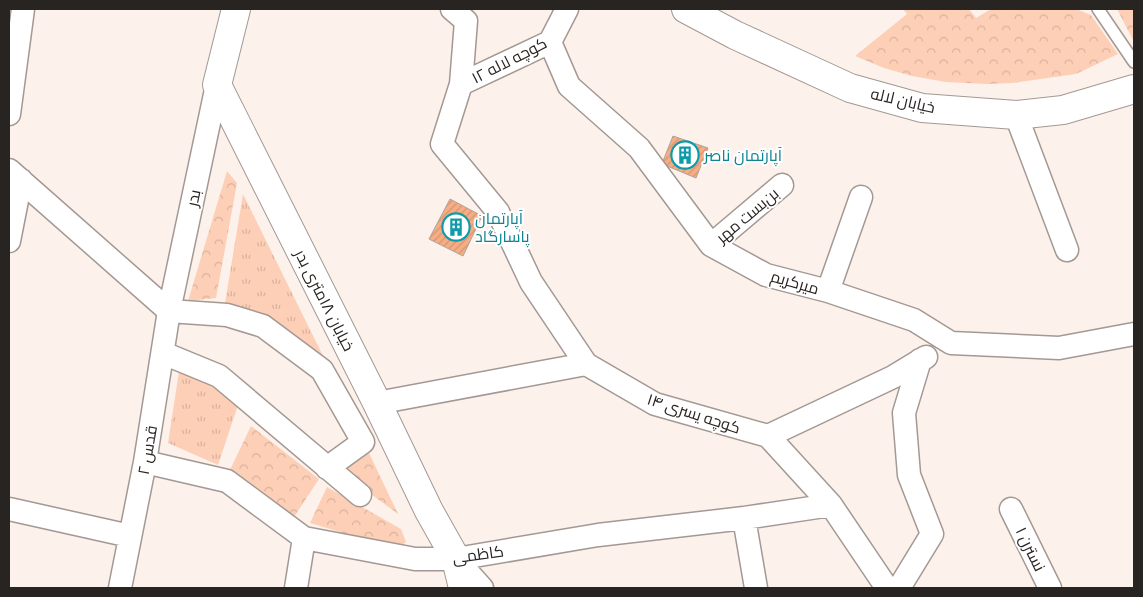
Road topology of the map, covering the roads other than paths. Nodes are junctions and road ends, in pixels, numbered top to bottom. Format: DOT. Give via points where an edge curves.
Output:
graph roads {
  1 [pos="23,9"];
  2 [pos="236,9"];
  3 [pos="452,9"];
  4 [pos="567,9"];
  5 [pos="686,9"];
  6 [pos="1098,9"];
  7 [pos="550,42"];
  8 [pos="1134,62"];
  9 [pos="461,84"];
  10 [pos="217,85"];
  11 [pos="1134,89"];
  12 [pos="9,114"];
  13 [pos="1016,115"];
  14 [pos="15,175"];
  15 [pos="782,185"];
  16 [pos="861,197"];
  17 [pos="9,241"];
  18 [pos="711,245"];
  19 [pos="1067,250"];
  20 [pos="828,291"];
  21 [pos="169,311"];
  22 [pos="1134,334"];
  23 [pos="951,344"];
  24 [pos="163,353"];
  25 [pos="920,360"];
  26 [pos="586,364"];
  27 [pos="377,403"];
  28 [pos="768,436"];
  29 [pos="145,462"];
  30 [pos="327,468"];
  31 [pos="360,496"];
  32 [pos="831,505"];
  33 [pos="9,509"];
  34 [pos="1011,509"];
  35 [pos="744,518"];
  36 [pos="130,536"];
  37 [pos="304,538"];
  38 [pos="456,559"];
  39 [pos="120,588"];
  40 [pos="296,588"];
  41 [pos="463,588"];
  42 [pos="482,588"];
  43 [pos="756,588"];
  44 [pos="888,588"];
  45 [pos="898,588"];
  46 [pos="1050,588"];
  1 -- 12 [label="street"];
  2 -- 10 [label="street"];
  3 -- 9 [label="street" via="466,21"];
  4 -- 7 [label="street, کوچه لاله ۱۲"];
  5 -- 13 [label="street, خیابان لاله" via="734,35 850,88 922,108"];
  6 -- 8 [label="lane"];
  7 -- 9 [label="street, کوچه لاله ۱۲"];
  7 -- 18 [label="street, میرکریم" via="569,86 639,148"];
  9 -- 26 [label="street, کوچه لاله ۱۲" via="442,144 498,212 530,282"];
  10 -- 21 [label="street, بدر"];
  10 -- 27 [label="street, خیابان ۱۸متری بدر"];
  11 -- 13 [label="street, خیابان لاله" via="1063,110"];
  13 -- 19 [label="street"];
  14 -- 17 [label="street"];
  14 -- 21 [label="street"];
  15 -- 18 [label="street, بن‌بست مهر"];
  16 -- 20 [label="street"];
  18 -- 20 [label="street, میرکریم" via="766,275"];
  20 -- 23 [label="street, میرکریم" via="914,320"];
  21 -- 24 [label="street, قدس ۲"];
  21 -- 30 [label="street" via="227,315 263,326 322,370 363,442"];
  22 -- 23 [label="street" via="1059,348"];
  23 -- 25 [label="street"];
  24 -- 29 [label="street, قدس ۲"];
  24 -- 30 [label="street" via="219,376"];
  25 -- 28 [label="street" via="893,377"];
  25 -- 45 [label="street" via="904,413 909,475 932,534"];
  26 -- 27 [label="street"];
  26 -- 28 [label="street, کوچه یسری ۱۴" via="655,404"];
  27 -- 38 [label="street, خیابان ۱۸متری بدر" via="428,511"];
  28 -- 32 [label="street"];
  29 -- 36 [label="street, قدس ۲"];
  29 -- 37 [label="street, کاظمی" via="227,481"];
  30 -- 31 [label="street"];
  32 -- 35 [label="street, کاظمی"];
  32 -- 44 [label="street"];
  33 -- 36 [label="street"];
  34 -- 46 [label="street, نسترن ۱"];
  35 -- 38 [label="street, کاظمی" via="598,535"];
  35 -- 43 [label="street"];
  36 -- 39 [label="street, قدس ۲"];
  37 -- 38 [label="street, کاظمی" via="415,558"];
  37 -- 40 [label="street"];
  38 -- 41 [label="street, خیابان ۱۸متری بدر"];
  38 -- 42 [label="street"];
}
